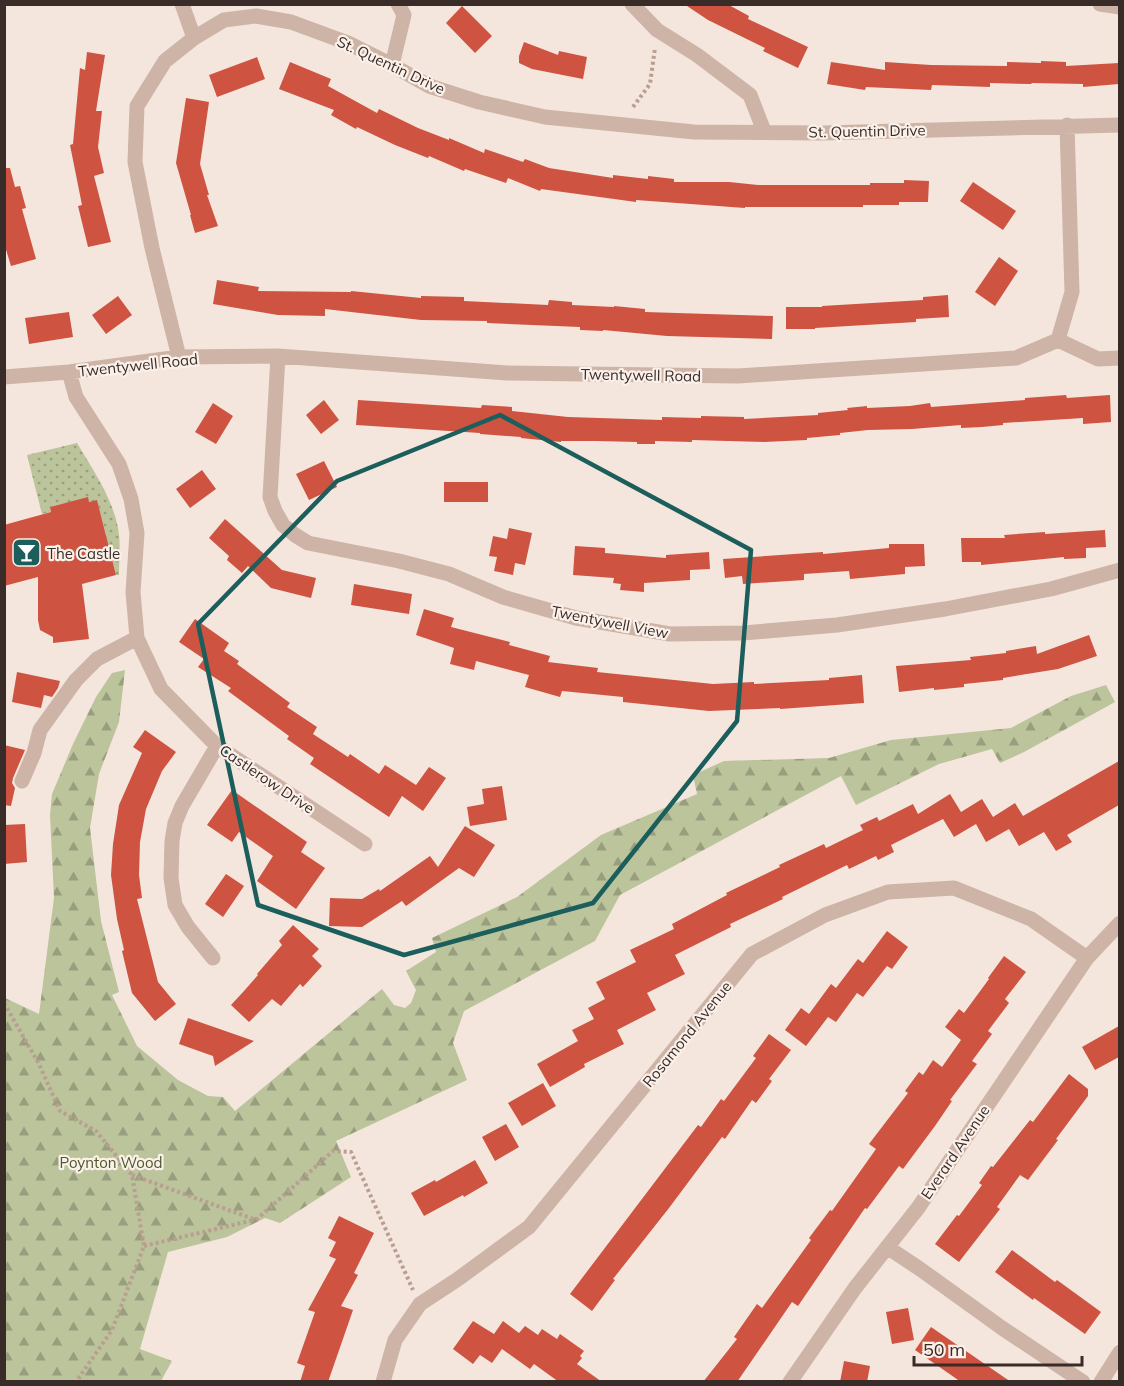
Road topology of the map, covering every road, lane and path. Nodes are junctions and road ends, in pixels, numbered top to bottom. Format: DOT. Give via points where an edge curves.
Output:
graph roads {
  1 [pos="182,4"];
  2 [pos="398,4"];
  3 [pos="632,4"];
  4 [pos="1102,5"];
  5 [pos="1119,7"];
  6 [pos="657,30"];
  7 [pos="194,38"];
  8 [pos="392,65"];
  9 [pos="620,124"];
  10 [pos="1119,125"];
  11 [pos="1067,126"];
  12 [pos="764,131"];
  13 [pos="1058,340"];
  14 [pos="278,356"];
  15 [pos="179,357"];
  16 [pos="1119,358"];
  17 [pos="69,372"];
  18 [pos="4,377"];
  19 [pos="1119,570"];
  20 [pos="137,638"];
  21 [pos="217,746"];
  22 [pos="22,781"];
  23 [pos="365,844"];
  24 [pos="1119,923"];
  25 [pos="213,958"];
  26 [pos="1087,958"];
  27 [pos="4,1003"];
  28 [pos="132,1175"];
  29 [pos="256,1220"];
  30 [pos="144,1246"];
  31 [pos="887,1247"];
  32 [pos="420,1304"];
  33 [pos="1119,1352"];
  34 [pos="384,1381"];
  35 [pos="76,1382"];
  36 [pos="790,1382"];
  37 [pos="1083,1382"];
  38 [pos="1101,1382"];
  1 -- 7 [label="street"];
  2 -- 8 [label="street" via="404,15"];
  3 -- 6 [label="street"];
  4 -- 5 [label="street"];
  6 -- 9 [label="path" via="650,84"];
  6 -- 12 [label="street" via="750,95"];
  7 -- 8 [label="street, St. Quentin Drive" via="224,20 256,16 291,22 348,43"];
  7 -- 15 [label="street, St. Quentin Drive" via="165,61 137,106 135,162"];
  8 -- 9 [label="street, St. Quentin Drive" via="429,86 479,102 545,117"];
  9 -- 12 [label="street, St. Quentin Drive" via="694,132"];
  10 -- 11 [label="street, St. Quentin Drive"];
  11 -- 12 [label="street, St. Quentin Drive"];
  11 -- 13 [label="street" via="1072,292"];
  13 -- 14 [label="street, Twentywell Road" via="1016,358 738,376 507,373"];
  13 -- 16 [label="street" via="1098,359"];
  14 -- 15 [label="street, Twentywell Road"];
  14 -- 19 [label="street, Twentywell View" via="270,497 283,525 308,543 449,574 502,597 576,618 670,634 767,631 945,609"];
  15 -- 17 [label="street, Twentywell Road"];
  17 -- 18 [label="street, Twentywell Road"];
  17 -- 20 [label="street, Castlerow Drive" via="76,397 119,464 131,499 138,533 133,592"];
  20 -- 21 [label="street, Castlerow Drive" via="161,689"];
  20 -- 22 [label="street" via="97,659 76,680 40,730"];
  21 -- 23 [label="street, Castlerow Drive"];
  21 -- 25 [label="street" via="175,823 171,878 176,905"];
  24 -- 26 [label="street, Everard Avenue"];
  26 -- 31 [label="street, Everard Avenue" via="918,1208"];
  26 -- 32 [label="street, Rosamond Avenue" via="1032,919 954,888 888,892 825,915 752,954 529,1227"];
  27 -- 28 [label="path" via="60,1111 96,1131"];
  28 -- 29 [label="path"];
  28 -- 30 [label="path"];
  29 -- 30 [label="path"];
  29 -- 32 [label="path" via="333,1151 351,1152"];
  30 -- 35 [label="path" via="112,1330"];
  31 -- 36 [label="street, Everard Avenue"];
  31 -- 37 [label="street"];
  32 -- 34 [label="street, Rosamond Avenue" via="396,1340"];
  33 -- 38 [label="street"];
}
